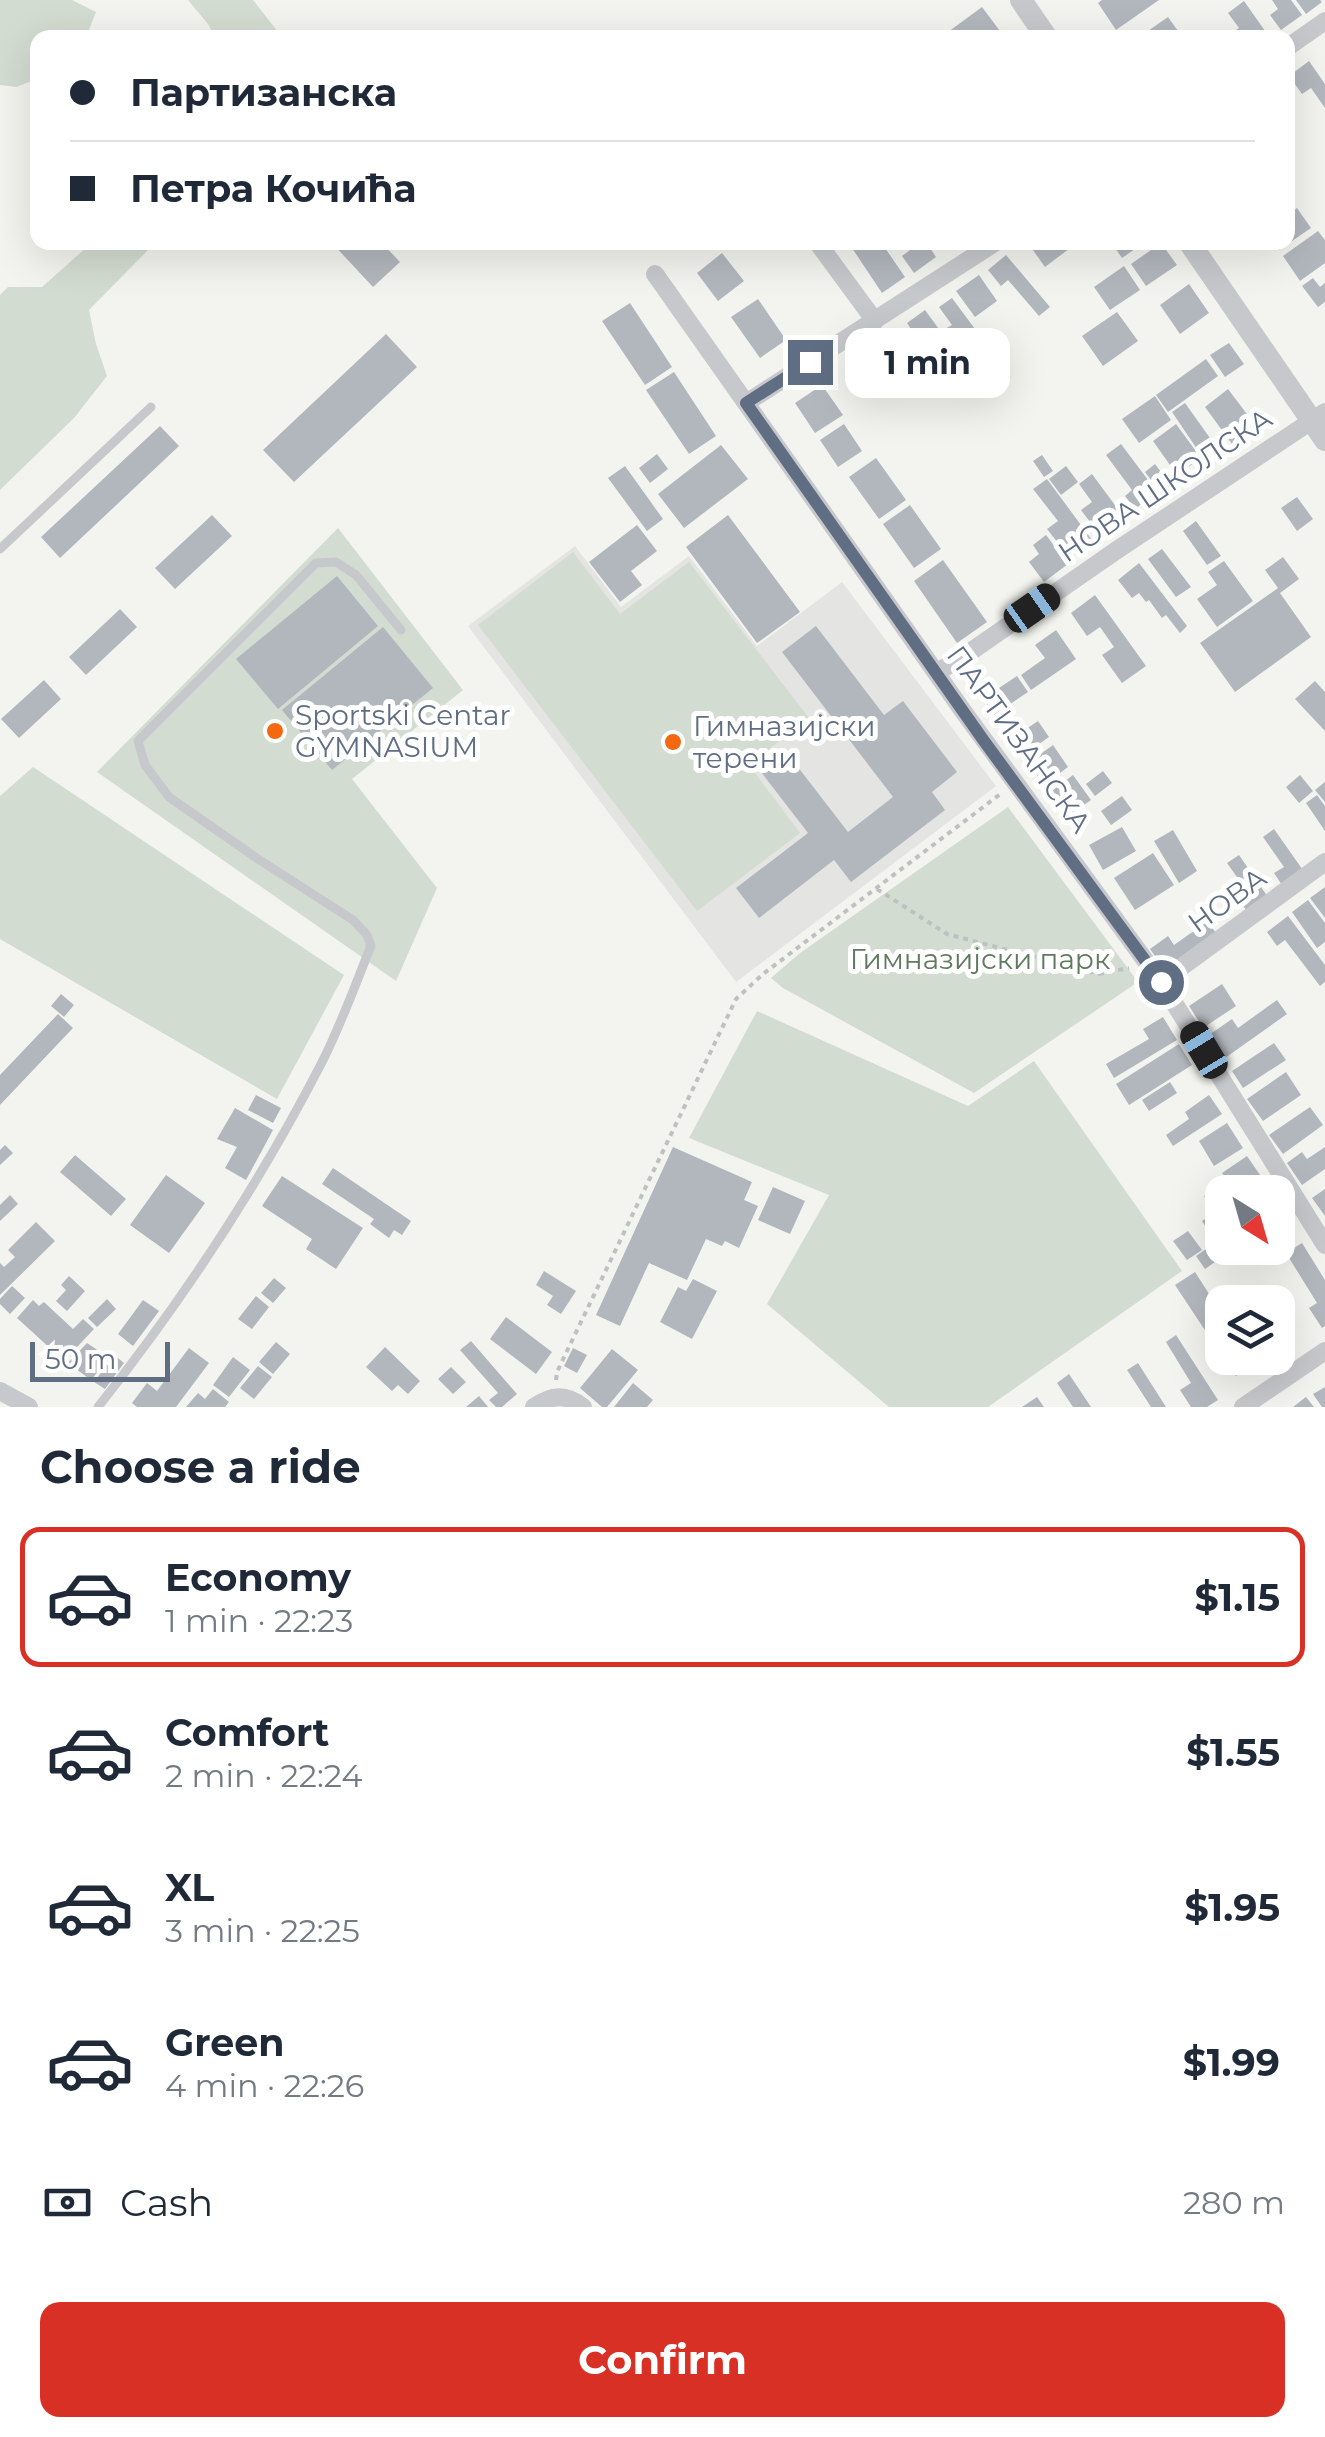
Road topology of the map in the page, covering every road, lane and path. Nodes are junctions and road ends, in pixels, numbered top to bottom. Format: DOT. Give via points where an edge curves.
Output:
graph roads {
  1 [pos="1020,0"];
  2 [pos="1325,21"];
  3 [pos="1041,30"];
  4 [pos="1295,42"];
  5 [pos="823,250"];
  6 [pos="984,250"];
  7 [pos="1195,250"];
  8 [pos="655,274"];
  9 [pos="875,320"];
  10 [pos="746,403"];
  11 [pos="151,407"];
  12 [pos="1320,424"];
  13 [pos="0,548"];
  14 [pos="401,630"];
  15 [pos="937,672"];
  16 [pos="1015,783"];
  17 [pos="1325,862"];
  18 [pos="876,888"];
  19 [pos="1148,964"];
  20 [pos="1161,982"];
  21 [pos="1325,1245"];
  22 [pos="1325,1351"];
  23 [pos="0,1390"];
  24 [pos="556,1397"];
  25 [pos="28,1407"];
  26 [pos="98,1407"];
  27 [pos="534,1407"];
  28 [pos="583,1407"];
  29 [pos="1242,1407"];
  1 -- 3 [label="street"];
  2 -- 4 [label="street"];
  5 -- 9 [label="street"];
  6 -- 9 [label="street"];
  7 -- 12 [label="street"];
  8 -- 10 [label="street, ПАРТИЗАНСКА"];
  9 -- 10 [label="street"];
  10 -- 15 [label="street, ПАРТИЗАНСКА"];
  11 -- 13 [label="lane"];
  12 -- 15 [label="street, НОВА ШКОЛСКА"];
  14 -- 26 [label="lane" via="356,575 336,562 316,564 138,742 144,764 168,797 352,920 371,946 322,1062 264,1166"];
  15 -- 16 [label="street, ПАРТИЗАНСКА"];
  16 -- 18 [label="path"];
  16 -- 19 [label="street, ПАРТИЗАНСКА"];
  17 -- 20 [label="street, НОВА"];
  18 -- 19 [label="path" via="947,934 1100,974"];
  18 -- 24 [label="path" via="736,999 556,1372"];
  19 -- 20 [label="street, ПАРТИЗАНСКА"];
  20 -- 21 [label="street, ПАРТИЗАНСКА"];
  22 -- 29 [label="street"];
  23 -- 25 [label="street"];
  24 -- 27 [label="street"];
  24 -- 28 [label="street"];
}
